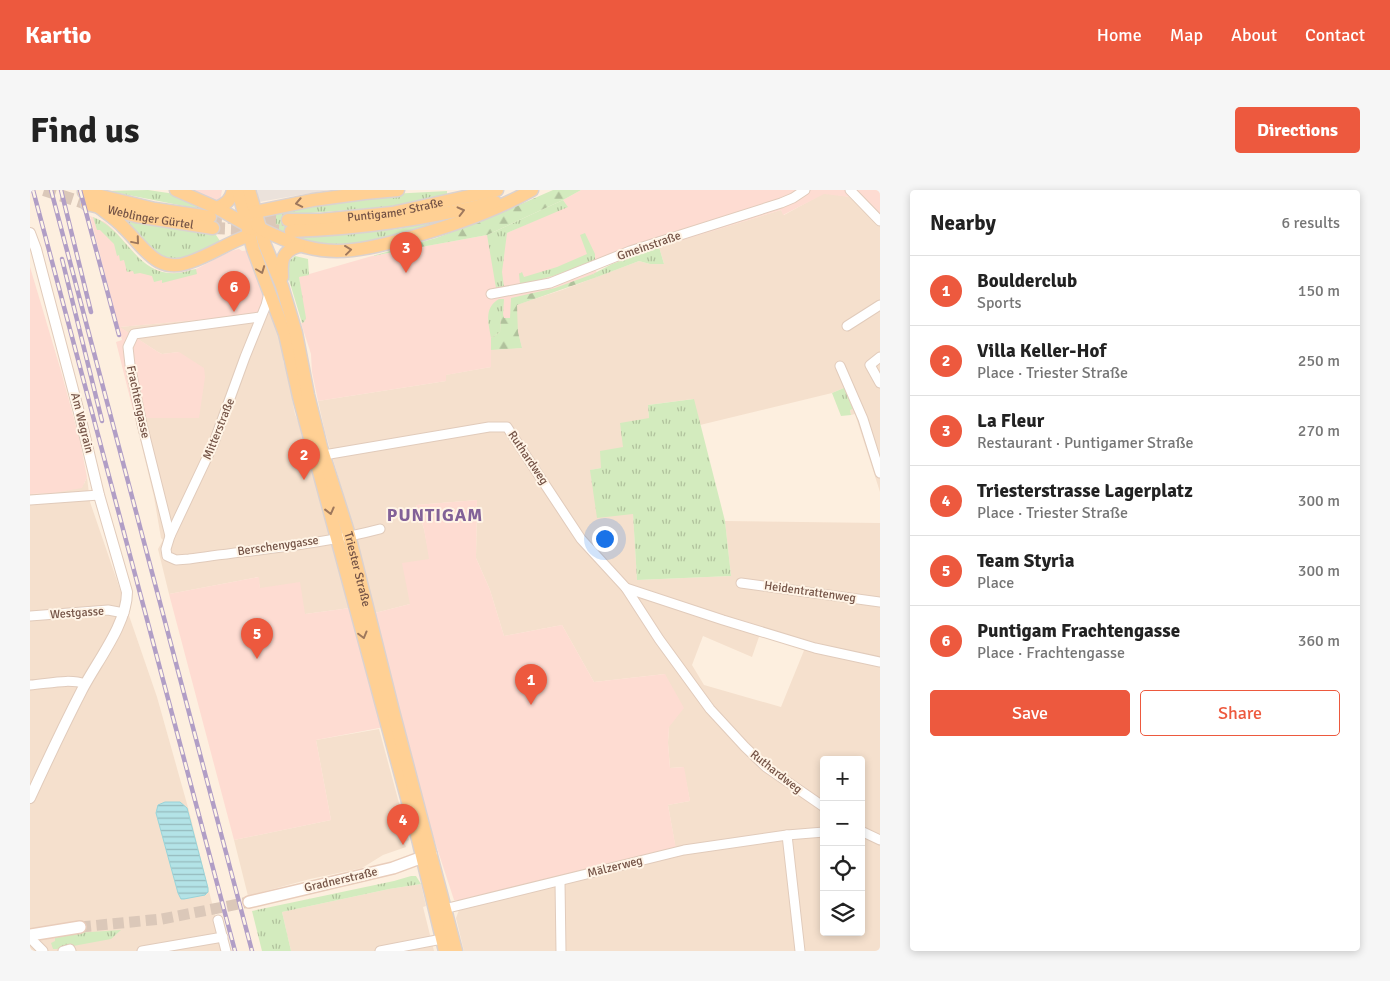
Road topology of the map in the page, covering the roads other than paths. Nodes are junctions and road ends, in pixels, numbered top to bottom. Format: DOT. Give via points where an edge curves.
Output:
graph roads {
  1 [pos="176,190"];
  2 [pos="233,190"];
  3 [pos="238,190"];
  4 [pos="249,190"];
  5 [pos="398,190"];
  6 [pos="497,190"];
  7 [pos="531,190"];
  8 [pos="804,190"];
  9 [pos="850,190"];
  10 [pos="100,208"];
  11 [pos="213,217"];
  12 [pos="880,221"];
  13 [pos="253,225"];
  14 [pos="323,225"];
  15 [pos="290,226"];
  16 [pos="30,233"];
  17 [pos="299,246"];
  18 [pos="282,286"];
  19 [pos="269,290"];
  20 [pos="491,294"];
  21 [pos="880,305"];
  22 [pos="260,317"];
  23 [pos="847,326"];
  24 [pos="880,357"];
  25 [pos="840,366"];
  26 [pos="880,383"];
  27 [pos="324,455"];
  28 [pos="880,473"];
  29 [pos="99,495"];
  30 [pos="30,500"];
  31 [pos="380,529"];
  32 [pos="170,536"];
  33 [pos="343,537"];
  34 [pos="741,582"];
  35 [pos="626,588"];
  36 [pos="880,602"];
  37 [pos="124,614"];
  38 [pos="30,616"];
  39 [pos="880,662"];
  40 [pos="85,684"];
  41 [pos="30,686"];
  42 [pos="30,798"];
  43 [pos="820,804"];
  44 [pos="820,832"];
  45 [pos="865,833"];
  46 [pos="787,835"];
  47 [pos="880,840"];
  48 [pos="426,855"];
  49 [pos="560,882"];
  50 [pos="249,902"];
  51 [pos="444,909"];
  52 [pos="218,920"];
  53 [pos="80,927"];
  54 [pos="30,937"];
  55 [pos="223,937"];
  56 [pos="444,945"];
  57 [pos="43,951"];
  58 [pos="63,951"];
  59 [pos="71,951"];
  60 [pos="142,951"];
  61 [pos="226,951"];
  62 [pos="380,951"];
  63 [pos="456,951"];
  64 [pos="561,951"];
  65 [pos="800,951"];
  1 -- 11 [label="main road"];
  2 -- 11 [label="main road" via="231,198"];
  3 -- 13 [label="main road, Triester Straße"];
  4 -- 13 [label="main road, Triester Straße"];
  5 -- 13 [label="main road, one-way" via="313,200"];
  6 -- 14 [label="main road, Puntigamer Straße"];
  14 -- 7 [label="main road, Puntigamer Straße, one-way" via="399,223 498,202"];
  17 -- 7 [label="main road, one-way" via="336,251 381,245 465,221 499,208"];
  8 -- 20 [label="street, Gmeinstraße" via="781,203 630,251 550,283"];
  9 -- 12 [label="street"];
  10 -- 11 [label="main road, Weblinger Gürtel" via="152,219"];
  10 -- 11 [label="main road, Weblinger Gürtel" via="86,198"];
  10 -- 13 [label="main road, one-way" via="149,255 169,265 191,262 231,242"];
  11 -- 13 [label="main road"];
  13 -- 17 [label="main road"];
  13 -- 18 [label="main road, Triester Straße"];
  13 -- 19 [label="main road, Triester Straße, one-way"];
  14 -- 15 [label="main road"];
  16 -- 29 [label="street, Am Wagrain" via="82,420"];
  17 -- 18 [label="main road" via="291,249 282,260"];
  18 -- 27 [label="main road, Triester Straße"];
  19 -- 22 [label="street, Mitterstraße"];
  19 -- 33 [label="main road, Triester Straße, one-way" via="285,334 300,401"];
  21 -- 23 [label="street"];
  22 -- 32 [label="street, Mitterstraße" via="214,445"];
  22 -- 32 [label="street, Frachtengasse" via="134,334 128,347 142,424"];
  24 -- 26 [label="street" via="870,365"];
  25 -- 28 [label="street" via="863,419"];
  27 -- 33 [label="main road, Triester Straße"];
  27 -- 35 [label="street, Ruthardweg" via="490,427 508,427 582,539"];
  29 -- 30 [label="street"];
  29 -- 37 [label="street, Am Wagrain" via="126,587"];
  31 -- 33 [label="street, Berschenygasse"];
  32 -- 33 [label="street, Berschenygasse" via="166,549 168,556 176,560"];
  33 -- 48 [label="main road, Triester Straße" via="392,711"];
  34 -- 36 [label="street, Heidentrattenweg"];
  35 -- 39 [label="street, Ruthardweg" via="815,648"];
  35 -- 43 [label="street, Ruthardweg" via="659,640 733,735 766,767"];
  37 -- 38 [label="street, Westgasse" via="108,610"];
  37 -- 40 [label="street"];
  40 -- 41 [label="street" via="65,682"];
  40 -- 42 [label="street"];
  44 -- 46 [label="street, Mälzerweg"];
  45 -- 47 [label="street"];
  46 -- 49 [label="street, Mälzerweg" via="684,850"];
  46 -- 65 [label="street"];
  48 -- 50 [label="main road, Gradnerstraße" via="392,868"];
  48 -- 51 [label="main road, Triester Straße"];
  48 -- 56 [label="main road, Triester Straße"];
  49 -- 51 [label="street, Mälzerweg"];
  49 -- 64 [label="street"];
  51 -- 63 [label="main road, Triester Straße"];
  52 -- 55 [label="street"];
  53 -- 54 [label="main road"];
  54 -- 57 [label="street"];
  55 -- 60 [label="street"];
  55 -- 61 [label="street"];
  56 -- 62 [label="street"];
  58 -- 59 [label="street"];
}
